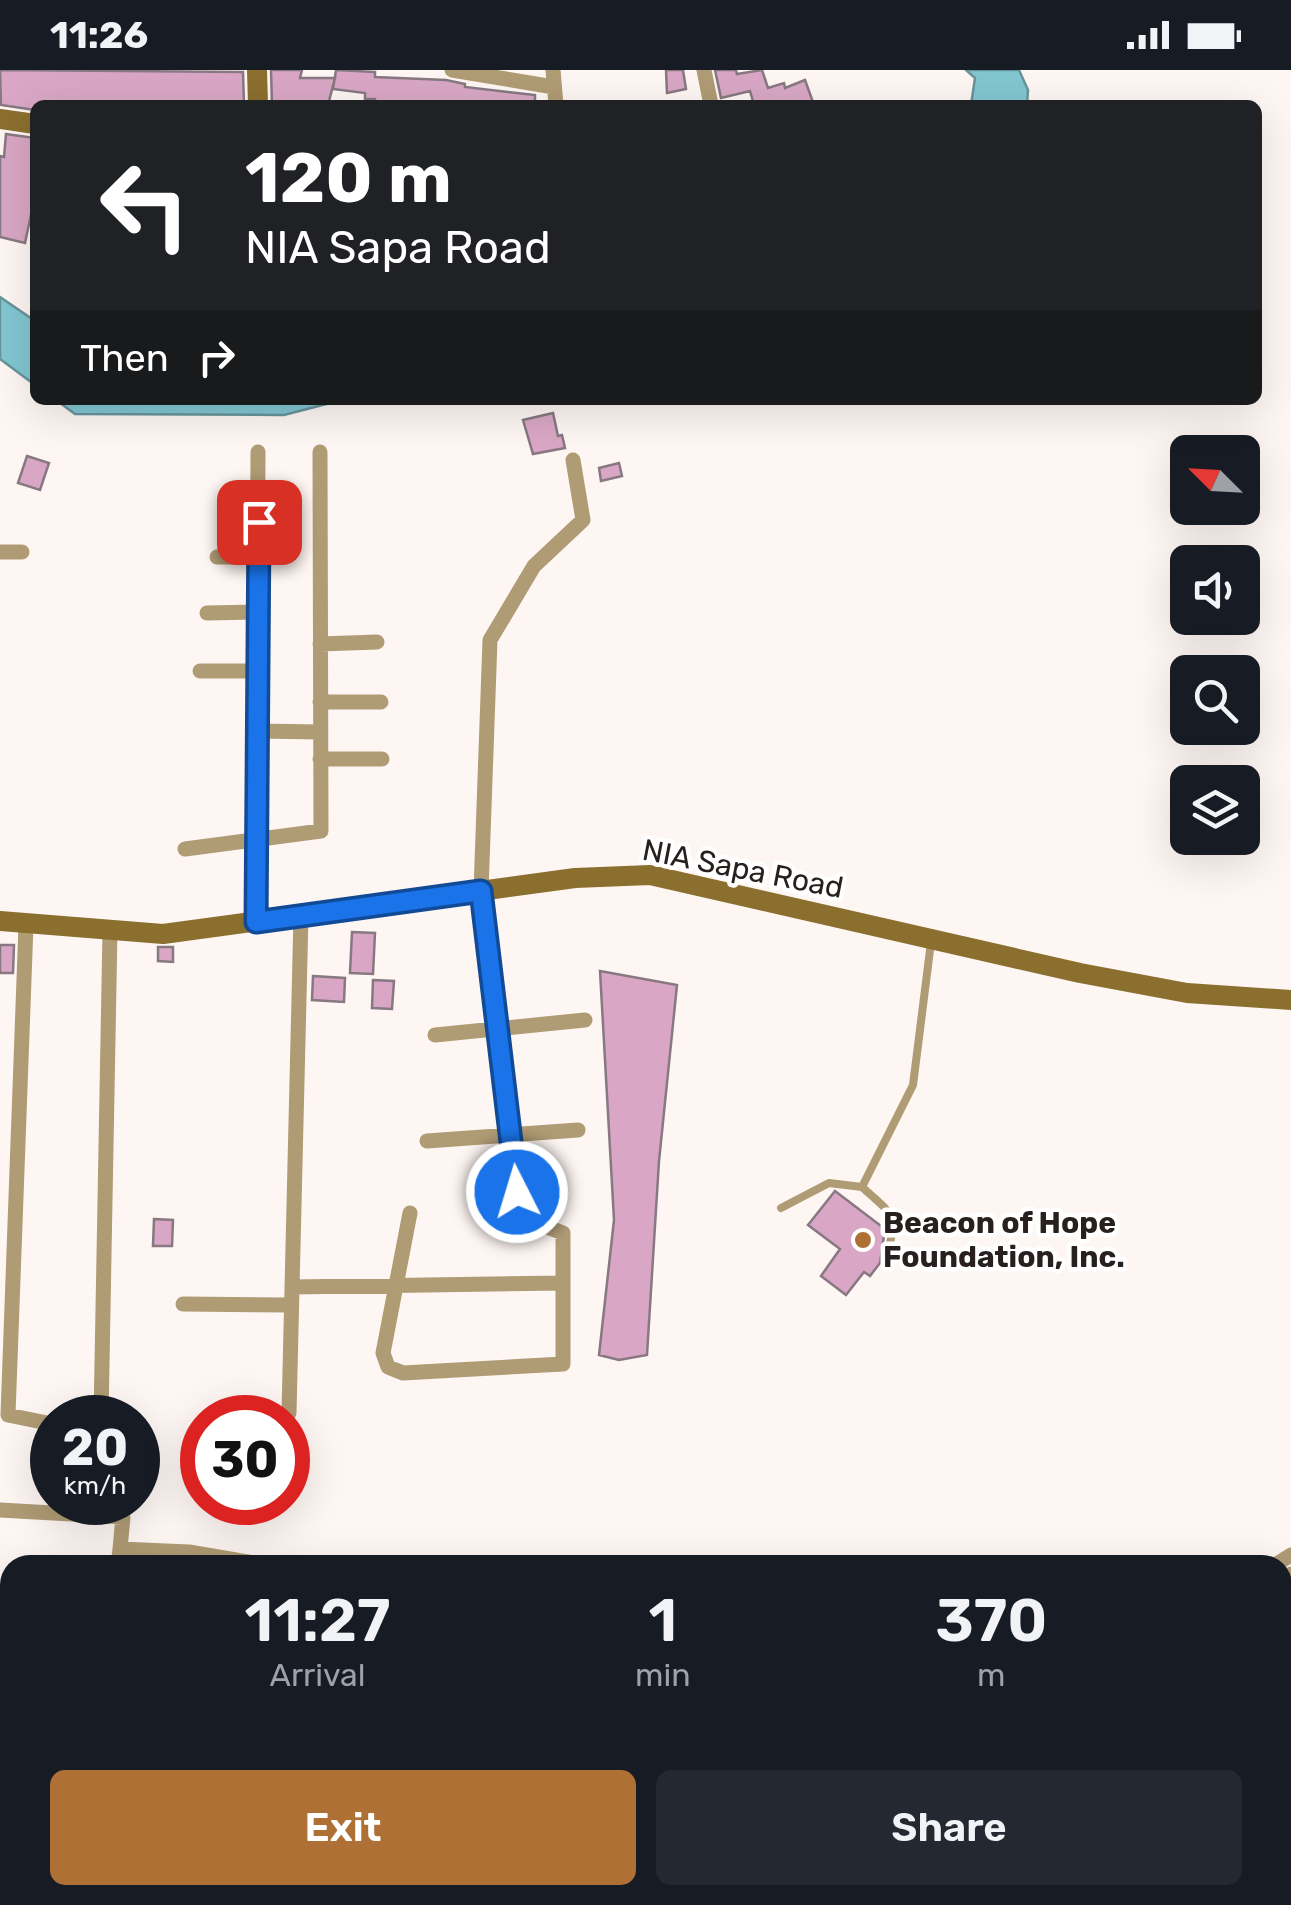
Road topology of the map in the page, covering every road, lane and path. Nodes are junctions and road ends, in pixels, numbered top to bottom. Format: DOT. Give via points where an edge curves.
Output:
graph roads {
  1 [pos="256,70"];
  2 [pos="452,70"];
  3 [pos="553,70"];
  4 [pos="704,70"];
  5 [pos="554,87"];
  6 [pos="258,100"];
  7 [pos="555,100"];
  8 [pos="710,100"];
  9 [pos="0,119"];
  10 [pos="30,123"];
  11 [pos="258,452"];
  12 [pos="320,452"];
  13 [pos="574,460"];
  14 [pos="0,552"];
  15 [pos="22,552"];
  16 [pos="217,557"];
  17 [pos="259,557"];
  18 [pos="258,612"];
  19 [pos="208,613"];
  20 [pos="376,642"];
  21 [pos="320,644"];
  22 [pos="258,670"];
  23 [pos="200,671"];
  24 [pos="320,702"];
  25 [pos="380,702"];
  26 [pos="258,731"];
  27 [pos="320,732"];
  28 [pos="320,759"];
  29 [pos="382,759"];
  30 [pos="256,838"];
  31 [pos="185,849"];
  32 [pos="481,891"];
  33 [pos="301,916"];
  34 [pos="0,921"];
  35 [pos="256,922"];
  36 [pos="26,924"];
  37 [pos="110,930"];
  38 [pos="932,939"];
  39 [pos="1291,1000"];
  40 [pos="585,1020"];
  41 [pos="497,1027"];
  42 [pos="435,1035"];
  43 [pos="578,1130"];
  44 [pos="512,1136"];
  45 [pos="426,1141"];
  46 [pos="862,1187"];
  47 [pos="781,1208"];
  48 [pos="410,1213"];
  49 [pos="886,1259"];
  50 [pos="563,1283"];
  51 [pos="396,1284"];
  52 [pos="292,1287"];
  53 [pos="183,1304"];
  54 [pos="292,1306"];
  55 [pos="102,1395"];
  56 [pos="290,1395"];
  57 [pos="30,1420"];
  58 [pos="0,1510"];
  59 [pos="119,1555"];
  1 -- 6 [label="street"];
  2 -- 5 [label="street"];
  3 -- 5 [label="street"];
  4 -- 8 [label="street"];
  5 -- 7 [label="street"];
  9 -- 10 [label="street"];
  11 -- 17 [label="street"];
  12 -- 21 [label="street"];
  13 -- 32 [label="street" via="583,520 534,566 490,640"];
  14 -- 15 [label="street"];
  16 -- 17 [label="street"];
  17 -- 18 [label="street"];
  18 -- 19 [label="street"];
  18 -- 22 [label="street"];
  20 -- 21 [label="street"];
  21 -- 24 [label="street"];
  22 -- 23 [label="street"];
  22 -- 26 [label="street"];
  24 -- 25 [label="street"];
  24 -- 27 [label="street"];
  26 -- 27 [label="street"];
  26 -- 30 [label="street"];
  27 -- 28 [label="street"];
  28 -- 29 [label="street"];
  28 -- 30 [label="street" via="321,830"];
  30 -- 31 [label="street"];
  30 -- 35 [label="street"];
  32 -- 33 [label="street, NIA Sapa Road"];
  32 -- 38 [label="street, NIA Sapa Road" via="650,875"];
  32 -- 41 [label="street"];
  33 -- 35 [label="street, NIA Sapa Road"];
  33 -- 52 [label="street"];
  34 -- 36 [label="street, NIA Sapa Road"];
  35 -- 37 [label="street, NIA Sapa Road" via="163,934"];
  36 -- 37 [label="street, NIA Sapa Road"];
  36 -- 57 [label="street" via="8,1415"];
  37 -- 55 [label="street"];
  38 -- 39 [label="street, NIA Sapa Road" via="1187,993"];
  38 -- 46 [label="lane" via="913,1085"];
  40 -- 41 [label="street"];
  41 -- 42 [label="street"];
  41 -- 44 [label="street"];
  43 -- 44 [label="street"];
  44 -- 45 [label="street"];
  44 -- 50 [label="street" via="526,1218 563,1233"];
  46 -- 47 [label="lane" via="828,1184"];
  46 -- 49 [label="lane" via="895,1222"];
  48 -- 51 [label="street"];
  50 -- 51 [label="street"];
  50 -- 51 [label="street" via="563,1364 402,1374 383,1361"];
  51 -- 52 [label="street"];
  52 -- 54 [label="street"];
  53 -- 54 [label="street"];
  54 -- 56 [label="street"];
  58 -- 59 [label="street" via="123,1517"];
}
